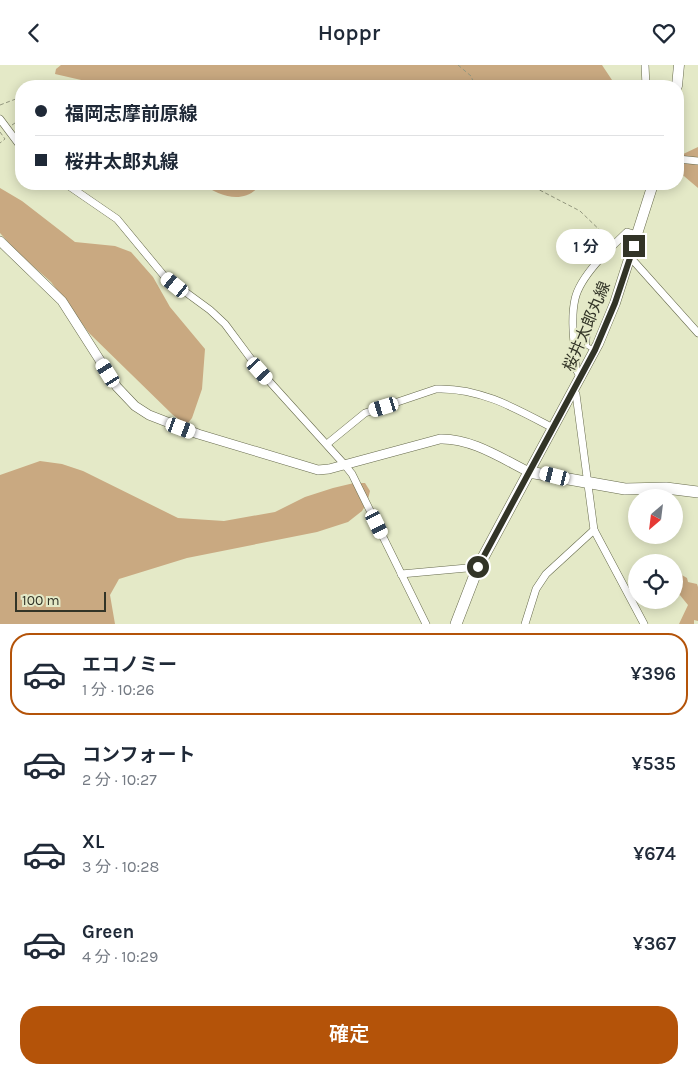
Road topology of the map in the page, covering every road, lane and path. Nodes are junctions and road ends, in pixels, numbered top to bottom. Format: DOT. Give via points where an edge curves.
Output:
graph roads {
  1 [pos="458,65"];
  2 [pos="645,65"];
  3 [pos="679,65"];
  4 [pos="473,80"];
  5 [pos="646,80"];
  6 [pos="678,80"];
  7 [pos="15,99"];
  8 [pos="0,105"];
  9 [pos="0,119"];
  10 [pos="15,123"];
  11 [pos="7,128"];
  12 [pos="0,133"];
  13 [pos="15,139"];
  14 [pos="0,143"];
  15 [pos="684,160"];
  16 [pos="698,161"];
  17 [pos="75,190"];
  18 [pos="540,190"];
  19 [pos="650,190"];
  20 [pos="637,235"];
  21 [pos="0,241"];
  22 [pos="614,243"];
  23 [pos="630,257"];
  24 [pos="588,333"];
  25 [pos="698,333"];
  26 [pos="595,350"];
  27 [pos="581,377"];
  28 [pos="573,392"];
  29 [pos="553,428"];
  30 [pos="327,444"];
  31 [pos="344,465"];
  32 [pos="529,472"];
  33 [pos="589,483"];
  34 [pos="698,492"];
  35 [pos="594,530"];
  36 [pos="478,567"];
  37 [pos="402,574"];
  38 [pos="426,624"];
  39 [pos="456,624"];
  40 [pos="525,624"];
  41 [pos="644,624"];
  1 -- 4 [label="path"];
  2 -- 5 [label="street"];
  3 -- 6 [label="main road"];
  7 -- 8 [label="path"];
  9 -- 11 [label="street"];
  10 -- 11 [label="path"];
  11 -- 13 [label="street"];
  12 -- 14 [label="path" via="5,139"];
  15 -- 16 [label="street"];
  17 -- 30 [label="street" via="117,219 164,277 224,324 260,371"];
  18 -- 22 [label="path" via="580,211"];
  19 -- 20 [label="main road, 桜井太郎丸線"];
  20 -- 22 [label="street" via="627,232"];
  20 -- 23 [label="main road, 桜井太郎丸線"];
  21 -- 31 [label="street" via="62,301 116,387 135,406 149,415 198,434 307,468 330,469"];
  22 -- 27 [label="street" via="581,284 575,299 576,369"];
  23 -- 25 [label="street"];
  23 -- 26 [label="main road, 桜井太郎丸線"];
  24 -- 26 [label="lane" via="587,346"];
  26 -- 27 [label="main road, 桜井太郎丸線"];
  27 -- 28 [label="main road, 桜井太郎丸線"];
  28 -- 29 [label="main road, 桜井太郎丸線"];
  28 -- 33 [label="street" via="576,394"];
  29 -- 30 [label="street" via="495,399 436,389 365,413"];
  29 -- 32 [label="main road, 桜井太郎丸線"];
  30 -- 31 [label="street"];
  31 -- 32 [label="street" via="423,443 452,439 466,442"];
  31 -- 37 [label="street" via="352,474"];
  32 -- 33 [label="main road"];
  32 -- 36 [label="main road"];
  33 -- 34 [label="main road" via="625,489 666,488"];
  33 -- 35 [label="street"];
  35 -- 40 [label="street" via="546,574 536,589"];
  35 -- 41 [label="street"];
  36 -- 37 [label="street"];
  36 -- 39 [label="main road"];
  37 -- 38 [label="street"];
}
